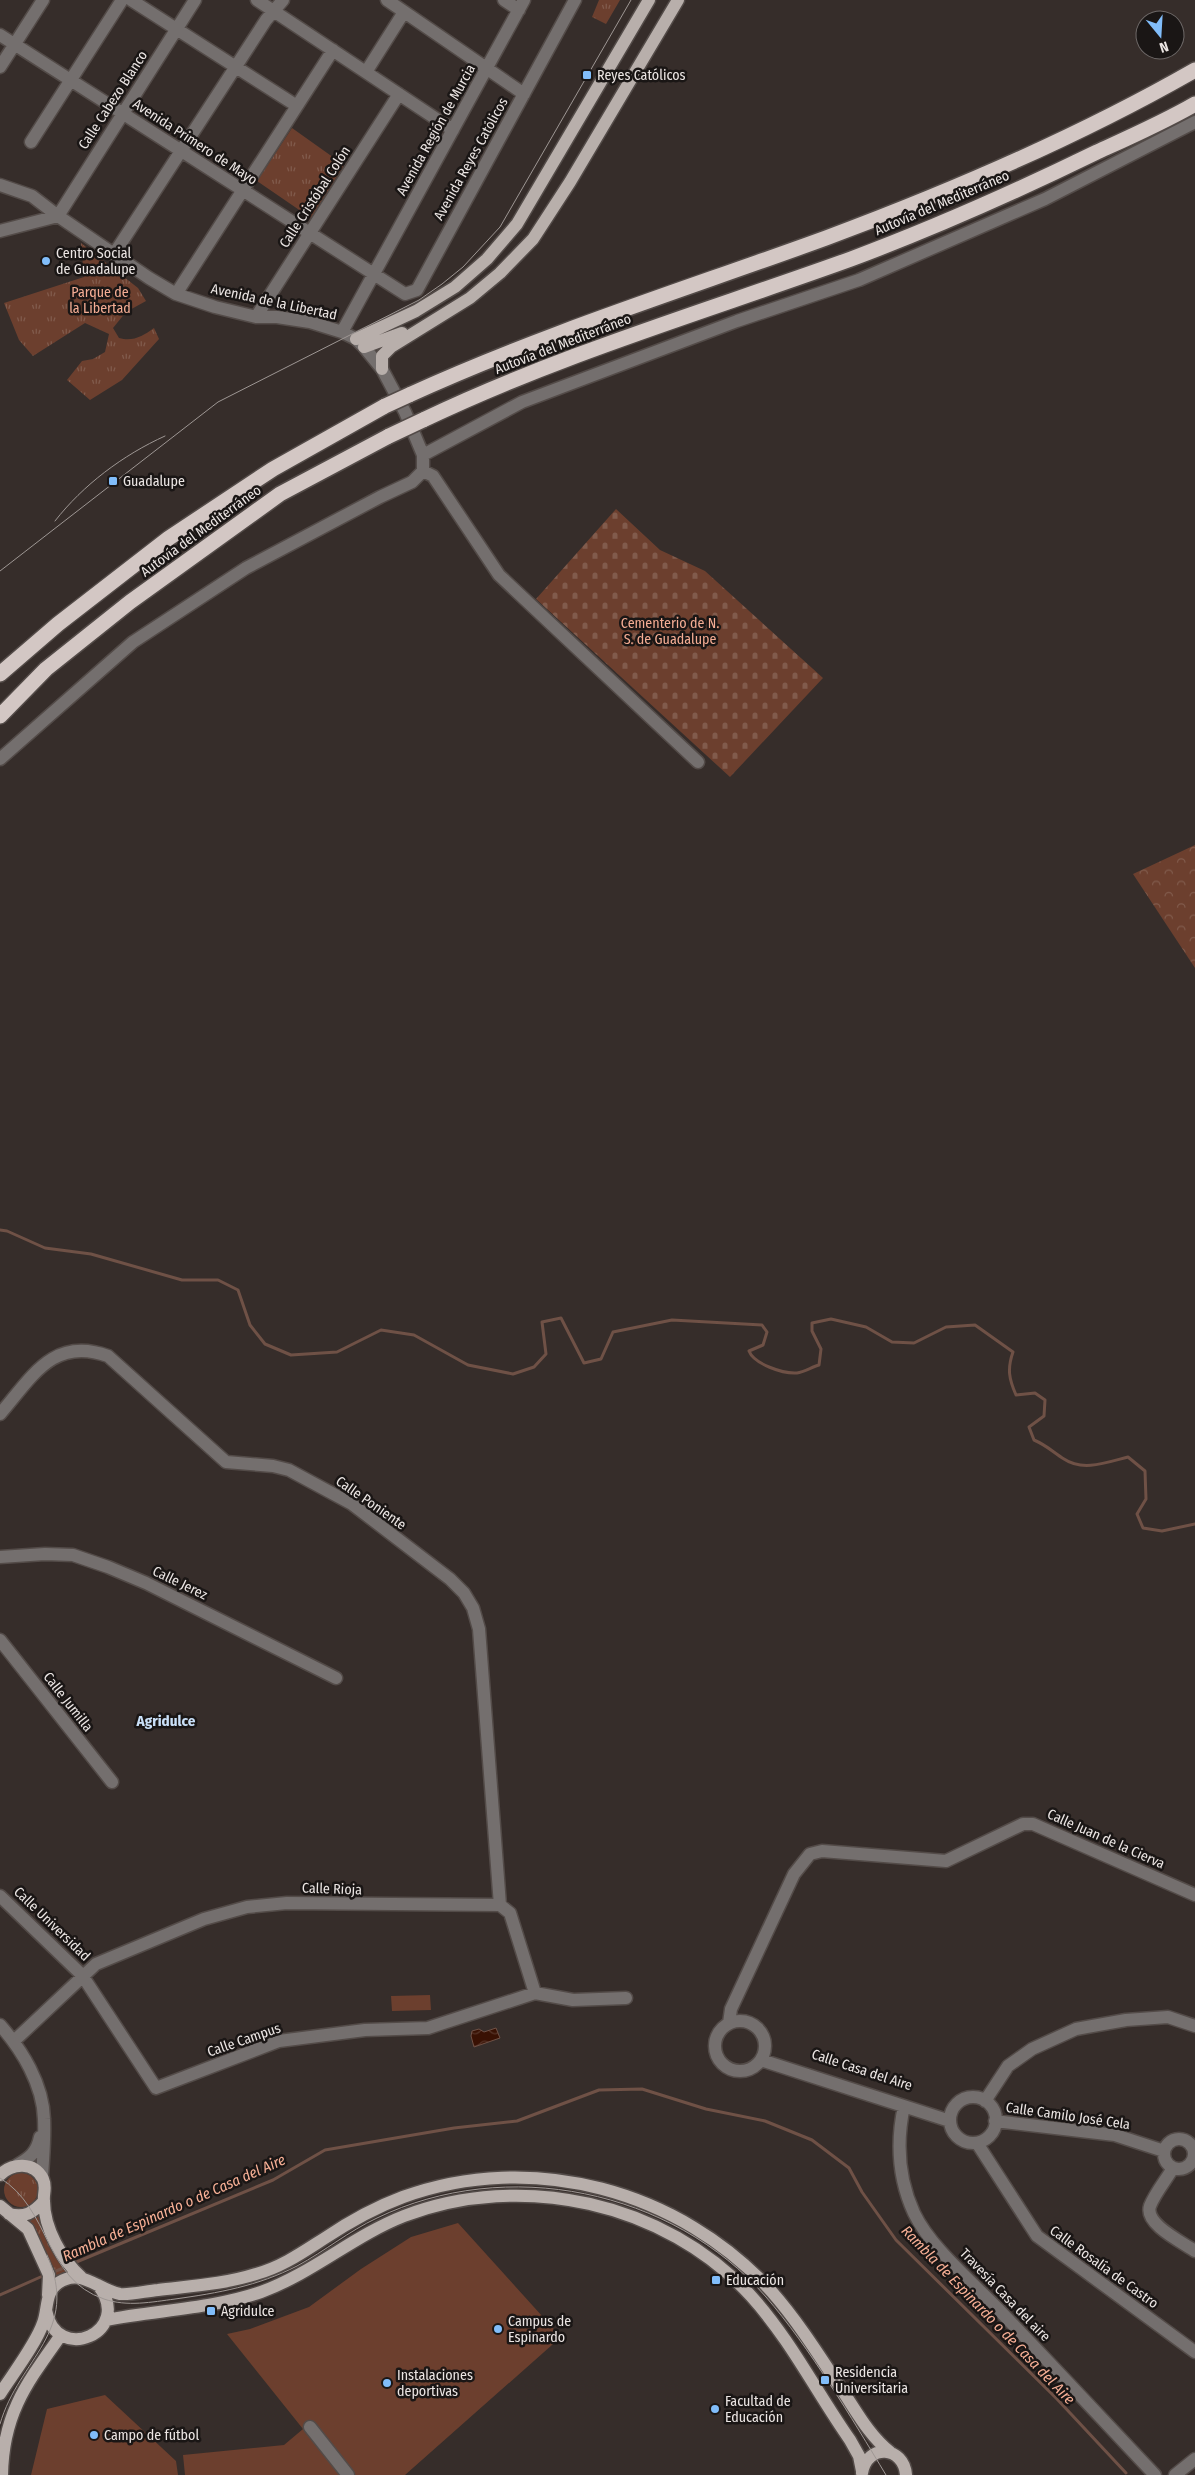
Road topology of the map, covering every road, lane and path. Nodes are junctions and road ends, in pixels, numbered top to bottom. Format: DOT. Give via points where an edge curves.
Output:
graph roads {
  1 [pos="43,0"];
  2 [pos="122,0"];
  3 [pos="131,0"];
  4 [pos="195,0"];
  5 [pos="257,0"];
  6 [pos="283,0"];
  7 [pos="387,0"];
  8 [pos="504,0"];
  9 [pos="575,0"];
  10 [pos="649,0"];
  11 [pos="678,0"];
  12 [pos="521,5"];
  13 [pos="273,10"];
  14 [pos="404,12"];
  15 [pos="176,29"];
  16 [pos="0,35"];
  17 [pos="14,44"];
  18 [pos="333,50"];
  19 [pos="0,67"];
  20 [pos="236,67"];
  21 [pos="487,68"];
  22 [pos="1195,70"];
  23 [pos="366,72"];
  24 [pos="71,80"];
  25 [pos="399,94"];
  26 [pos="524,94"];
  27 [pos="1195,104"];
  28 [pos="297,106"];
  29 [pos="122,113"];
  30 [pos="1195,122"];
  31 [pos="453,130"];
  32 [pos="31,142"];
  33 [pos="181,150"];
  34 [pos="0,185"];
  35 [pos="242,190"];
  36 [pos="58,216"];
  37 [pos="0,231"];
  38 [pos="310,233"];
  39 [pos="114,254"];
  40 [pos="375,274"];
  41 [pos="176,294"];
  42 [pos="256,317"];
  43 [pos="432,323"];
  44 [pos="342,332"];
  45 [pos="360,343"];
  46 [pos="382,369"];
  47 [pos="423,456"];
  48 [pos="423,471"];
  49 [pos="0,674"];
  50 [pos="0,714"];
  51 [pos="0,759"];
  52 [pos="698,762"];
  53 [pos="0,1414"];
  54 [pos="0,1557"];
  55 [pos="0,1640"];
  56 [pos="336,1678"];
  57 [pos="112,1782"];
  58 [pos="1195,1895"];
  59 [pos="0,1896"];
  60 [pos="500,1905"];
  61 [pos="82,1975"];
  62 [pos="535,1993"];
  63 [pos="626,1998"];
  64 [pos="729,2023"];
  65 [pos="0,2026"];
  66 [pos="1195,2026"];
  67 [pos="14,2041"];
  68 [pos="762,2057"];
  69 [pos="986,2101"];
  70 [pos="904,2106"];
  71 [pos="951,2117"];
  72 [pos="44,2118"];
  73 [pos="995,2121"];
  74 [pos="977,2142"];
  75 [pos="1164,2151"];
  76 [pos="17,2165"];
  77 [pos="1193,2165"];
  78 [pos="1173,2168"];
  79 [pos="0,2175"];
  80 [pos="42,2177"];
  81 [pos="44,2201"];
  82 [pos="2,2209"];
  83 [pos="1195,2251"];
  84 [pos="81,2277"];
  85 [pos="98,2285"];
  86 [pos="47,2303"];
  87 [pos="106,2320"];
  88 [pos="61,2335"];
  89 [pos="1195,2352"];
  90 [pos="0,2394"];
  91 [pos="310,2427"];
  92 [pos="890,2452"];
  93 [pos="1195,2459"];
  94 [pos="862,2473"];
  95 [pos="2,2475"];
  96 [pos="348,2475"];
  97 [pos="906,2475"];
  98 [pos="1155,2475"];
  99 [pos="1175,2475"];
  1 -- 17 [label="street"];
  2 -- 24 [label="street"];
  3 -- 15 [label="street"];
  4 -- 15 [label="street, Calle Cabezo Blanco"];
  5 -- 13 [label="street"];
  6 -- 13 [label="street"];
  7 -- 14 [label="street"];
  8 -- 12 [label="street"];
  9 -- 26 [label="street, Avenida Reyes Católicos"];
  10 -- 45 [label="main road" via="517,224 487,259 455,287"];
  11 -- 43 [label="main road" via="533,239 470,298"];
  12 -- 21 [label="street, Avenida Región de Murcia"];
  13 -- 18 [label="street"];
  13 -- 20 [label="street"];
  14 -- 21 [label="street"];
  14 -- 23 [label="street"];
  15 -- 20 [label="street"];
  15 -- 29 [label="street, Calle Cabezo Blanco"];
  16 -- 17 [label="street, Avenida Primero de Mayo"];
  17 -- 19 [label="street"];
  17 -- 24 [label="street, Avenida Primero de Mayo"];
  18 -- 23 [label="street"];
  18 -- 28 [label="street"];
  20 -- 28 [label="street"];
  20 -- 33 [label="street"];
  21 -- 26 [label="street"];
  21 -- 31 [label="street, Avenida Región de Murcia"];
  22 -- 49 [label="highway, Autovía del Mediterráneo, bridge" via="1039,151 980,176 826,238 545,338 385,406 273,469 169,538 58,624"];
  23 -- 25 [label="street"];
  24 -- 29 [label="street, Avenida Primero de Mayo"];
  24 -- 32 [label="street"];
  25 -- 31 [label="street"];
  25 -- 38 [label="street, Calle Cristóbal Colón"];
  26 -- 40 [label="street, Avenida Reyes Católicos" via="417,290 405,294"];
  27 -- 50 [label="highway, Autovía del Mediterráneo, bridge" via="1046,177 965,212 852,258 513,380 388,436 280,494 130,602 46,669"];
  28 -- 35 [label="street"];
  29 -- 33 [label="street, Avenida Primero de Mayo"];
  29 -- 36 [label="street, Calle Cabezo Blanco"];
  30 -- 47 [label="street" via="1045,199 859,280 719,328 522,402"];
  31 -- 40 [label="street, Avenida Región de Murcia"];
  33 -- 35 [label="street, Avenida Primero de Mayo"];
  33 -- 39 [label="street"];
  34 -- 36 [label="street, Avenida de la Libertad" via="32,196"];
  35 -- 38 [label="street, Avenida Primero de Mayo"];
  35 -- 41 [label="street"];
  36 -- 37 [label="street"];
  36 -- 39 [label="street, Avenida de la Libertad"];
  38 -- 40 [label="street, Avenida Primero de Mayo"];
  38 -- 42 [label="street, Calle Cristóbal Colón"];
  39 -- 41 [label="street, Avenida de la Libertad"];
  40 -- 44 [label="street, Avenida Región de Murcia"];
  41 -- 42 [label="street, Avenida de la Libertad" via="215,308"];
  42 -- 44 [label="street, Avenida de la Libertad" via="277,316"];
  43 -- 45 [label="main road"];
  43 -- 46 [label="main road" via="391,347 382,356"];
  44 -- 45 [label="street, Avenida de la Libertad"];
  45 -- 46 [label="street"];
  46 -- 47 [label="street"];
  47 -- 48 [label="street"];
  48 -- 51 [label="street" via="412,482 246,568 133,642"];
  48 -- 52 [label="street" via="433,476 499,575"];
  53 -- 60 [label="street, Calle Poniente" via="54,1355 91,1350 108,1356 226,1462 273,1466 324,1488 352,1504 450,1579 474,1608 479,1629"];
  54 -- 56 [label="street, Calle Jerez" via="73,1555 146,1583"];
  55 -- 57 [label="street, Calle Jumilla"];
  58 -- 64 [label="street, Calle Juan de la Cierva" via="1033,1824 1022,1824 946,1862 841,1851 816,1852 810,1854 794,1874 731,2009"];
  59 -- 61 [label="street, Calle Universidad"];
  60 -- 61 [label="street, Calle Rioja" via="287,1903 247,1907 204,1919 115,1955"];
  60 -- 62 [label="street" via="510,1912"];
  61 -- 62 [label="street, Calle Campus" via="156,2088 279,2041 365,2030 428,2028"];
  61 -- 67 [label="street, Calle Rioja"];
  62 -- 63 [label="street" via="573,2000"];
  64 -- 68 [label="street" via="746,2021 760,2030 765,2046"];
  64 -- 68 [label="street" via="722,2027 714,2042 714,2050 722,2065 738,2071 746,2070 754,2067"];
  65 -- 67 [label="street"];
  66 -- 69 [label="street" via="1168,2018 1126,2020 1076,2029 1032,2049 1008,2066"];
  67 -- 72 [label="street" via="37,2086"];
  68 -- 70 [label="street"];
  68 -- 71 [label="street, Calle Casa del Aire"];
  69 -- 71 [label="street" via="965,2099 954,2108"];
  69 -- 73 [label="street" via="994,2111"];
  70 -- 71 [label="street"];
  70 -- 98 [label="street, Travesía Casa del aire" via="898,2144 904,2188 924,2229 940,2251"];
  71 -- 74 [label="street" via="956,2136 970,2143"];
  72 -- 76 [label="street" via="38,2148"];
  72 -- 80 [label="street"];
  73 -- 74 [label="street" via="989,2136"];
  73 -- 75 [label="street, Calle Camilo José Cela" via="1115,2135"];
  74 -- 89 [label="street, Calle Rosalía de Castro" via="1037,2236"];
  75 -- 77 [label="street" via="1171,2141 1184,2140 1194,2150"];
  75 -- 78 [label="street" via="1166,2162"];
  76 -- 79 [label="main road"];
  76 -- 80 [label="main road" via="30,2167"];
  77 -- 78 [label="street"];
  78 -- 83 [label="street" via="1150,2207 1149,2215 1152,2221"];
  80 -- 81 [label="main road" via="46,2189"];
  81 -- 82 [label="main road" via="34,2212 19,2216"];
  81 -- 84 [label="main road" via="57,2245 70,2267"];
  82 -- 86 [label="main road" via="28,2229 39,2251 49,2275"];
  84 -- 85 [label="main road"];
  84 -- 86 [label="main road" via="70,2277 57,2284"];
  85 -- 87 [label="main road" via="107,2300"];
  85 -- 92 [label="main road" via="119,2294 255,2275 290,2260 366,2214 435,2188 485,2178 543,2179 589,2185 659,2208 706,2235 740,2261 784,2306 870,2431"];
  86 -- 88 [label="main road" via="48,2319"];
  86 -- 90 [label="main road" via="43,2324"];
  87 -- 88 [label="main road" via="92,2336 71,2339"];
  87 -- 94 [label="main road" via="212,2304 260,2292 300,2275 374,2230 445,2203 516,2196 582,2202 664,2230 698,2250 736,2281 777,2330 850,2440 859,2456"];
  88 -- 95 [label="main road" via="33,2374 10,2418 2,2450"];
  91 -- 96 [label="street"];
  92 -- 94 [label="main road" via="872,2455 866,2460"];
  92 -- 97 [label="main road" via="903,2462"];
  93 -- 99 [label="street"];
}
